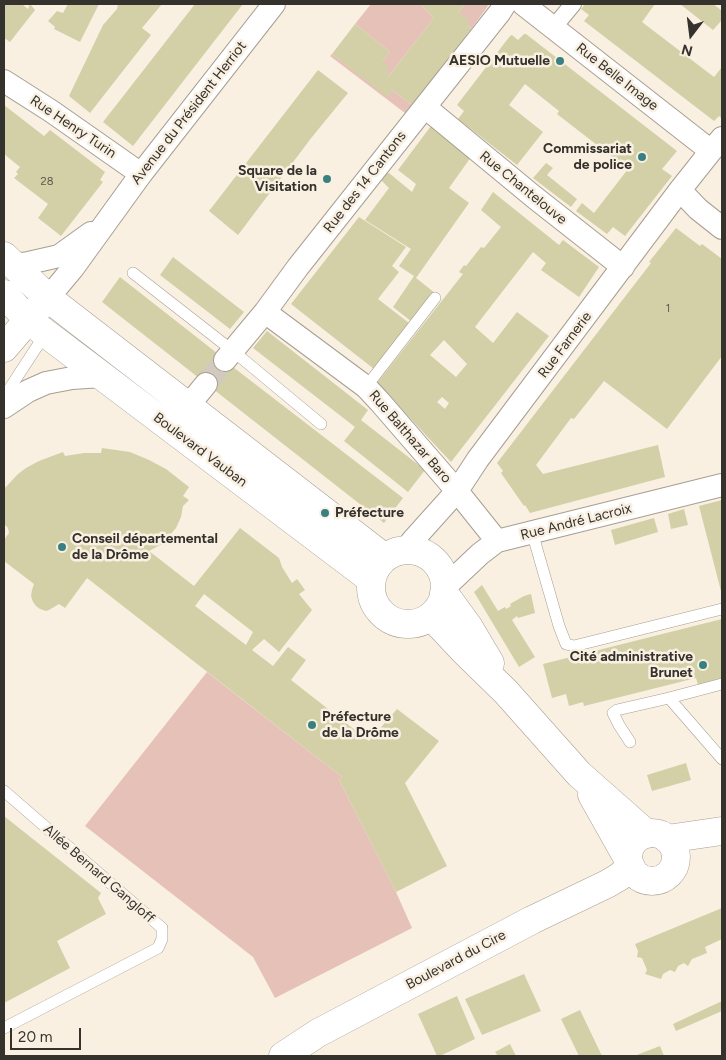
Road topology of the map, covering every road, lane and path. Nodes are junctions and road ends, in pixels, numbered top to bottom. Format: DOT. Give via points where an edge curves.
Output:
graph roads {
  1 [pos="274,4"];
  2 [pos="505,4"];
  3 [pos="523,4"];
  4 [pos="573,4"];
  5 [pos="554,27"];
  6 [pos="4,81"];
  7 [pos="425,107"];
  8 [pos="719,144"];
  9 [pos="141,174"];
  10 [pos="680,190"];
  11 [pos="104,224"];
  12 [pos="722,228"];
  13 [pos="8,259"];
  14 [pos="623,267"];
  15 [pos="133,273"];
  16 [pos="4,294"];
  17 [pos="435,298"];
  18 [pos="265,312"];
  19 [pos="43,317"];
  20 [pos="4,348"];
  21 [pos="229,356"];
  22 [pos="102,376"];
  23 [pos="206,384"];
  24 [pos="366,387"];
  25 [pos="4,397"];
  26 [pos="187,407"];
  27 [pos="4,408"];
  28 [pos="321,424"];
  29 [pos="722,485"];
  30 [pos="457,491"];
  31 [pos="532,532"];
  32 [pos="497,541"];
  33 [pos="388,563"];
  34 [pos="440,598"];
  35 [pos="722,610"];
  36 [pos="722,684"];
  37 [pos="669,698"];
  38 [pos="630,742"];
  39 [pos="722,759"];
  40 [pos="579,774"];
  41 [pos="4,791"];
  42 [pos="722,831"];
  43 [pos="722,842"];
  44 [pos="663,843"];
  45 [pos="629,863"];
  46 [pos="4,1028"];
  47 [pos="283,1056"];
  1 -- 9 [label="street, Avenue du Président Herriot"];
  2 -- 7 [label="street, Rue des 14 Cantons"];
  3 -- 5 [label="street, Rue Belle Image"];
  4 -- 5 [label="street"];
  5 -- 8 [label="street, Rue Belle Image"];
  6 -- 9 [label="street, Rue Henry Turin"];
  7 -- 14 [label="street, Rue Chantelouve"];
  7 -- 18 [label="street, Rue des 14 Cantons"];
  8 -- 10 [label="street, Rue Farnerie"];
  9 -- 11 [label="street, Avenue du Président Herriot"];
  10 -- 12 [label="street"];
  10 -- 14 [label="street, Rue Farnerie"];
  11 -- 13 [label="street, Avenue du Président Herriot" via="59,256 24,264"];
  11 -- 19 [label="street, Avenue du Président Herriot"];
  13 -- 19 [label="main road, Boulevard Vauban"];
  14 -- 30 [label="street, Rue Farnerie"];
  15 -- 21 [label="lane"];
  16 -- 19 [label="main road, Boulevard Vauban"];
  17 -- 24 [label="lane"];
  18 -- 21 [label="street, Rue des 14 Cantons"];
  18 -- 24 [label="street, Rue Balthazar Baro"];
  19 -- 20 [label="main road, Avenue du Président Herriot"];
  19 -- 22 [label="main road, Boulevard Vauban"];
  19 -- 25 [label="lane" via="38,345"];
  19 -- 26 [label="main road, Boulevard Vauban"];
  21 -- 28 [label="lane"];
  22 -- 27 [label="street" via="46,383"];
  22 -- 33 [label="main road, Boulevard Vauban"];
  23 -- 26 [label="street"];
  24 -- 30 [label="street, Rue Balthazar Baro"];
  26 -- 33 [label="main road, Boulevard Vauban"];
  29 -- 31 [label="street, Rue André Lacroix"];
  30 -- 32 [label="street, Rue Balthazar Baro"];
  30 -- 33 [label="street, Rue Farnerie"];
  31 -- 32 [label="street, Rue André Lacroix"];
  31 -- 35 [label="lane" via="566,644 574,646"];
  32 -- 34 [label="street, Rue André Lacroix" via="480,554"];
  33 -- 34 [label="main road" via="418,551 429,556 443,575"];
  33 -- 34 [label="main road" via="372,591 374,602 389,618 410,623 421,621"];
  34 -- 40 [label="main road" via="464,651 506,692"];
  36 -- 37 [label="lane"];
  37 -- 38 [label="lane" via="613,713"];
  37 -- 39 [label="lane"];
  40 -- 44 [label="main road"];
  40 -- 45 [label="main road"];
  41 -- 46 [label="lane, Allée Bernard Gangloff" via="162,928 158,948"];
  42 -- 44 [label="main road"];
  43 -- 44 [label="main road"];
  44 -- 45 [label="main road" via="642,836 630,848"];
  44 -- 45 [label="main road" via="675,864 665,877 649,881 642,879"];
  45 -- 47 [label="main road, Boulevard du Cire" via="618,877 607,884 318,1033"];
}
